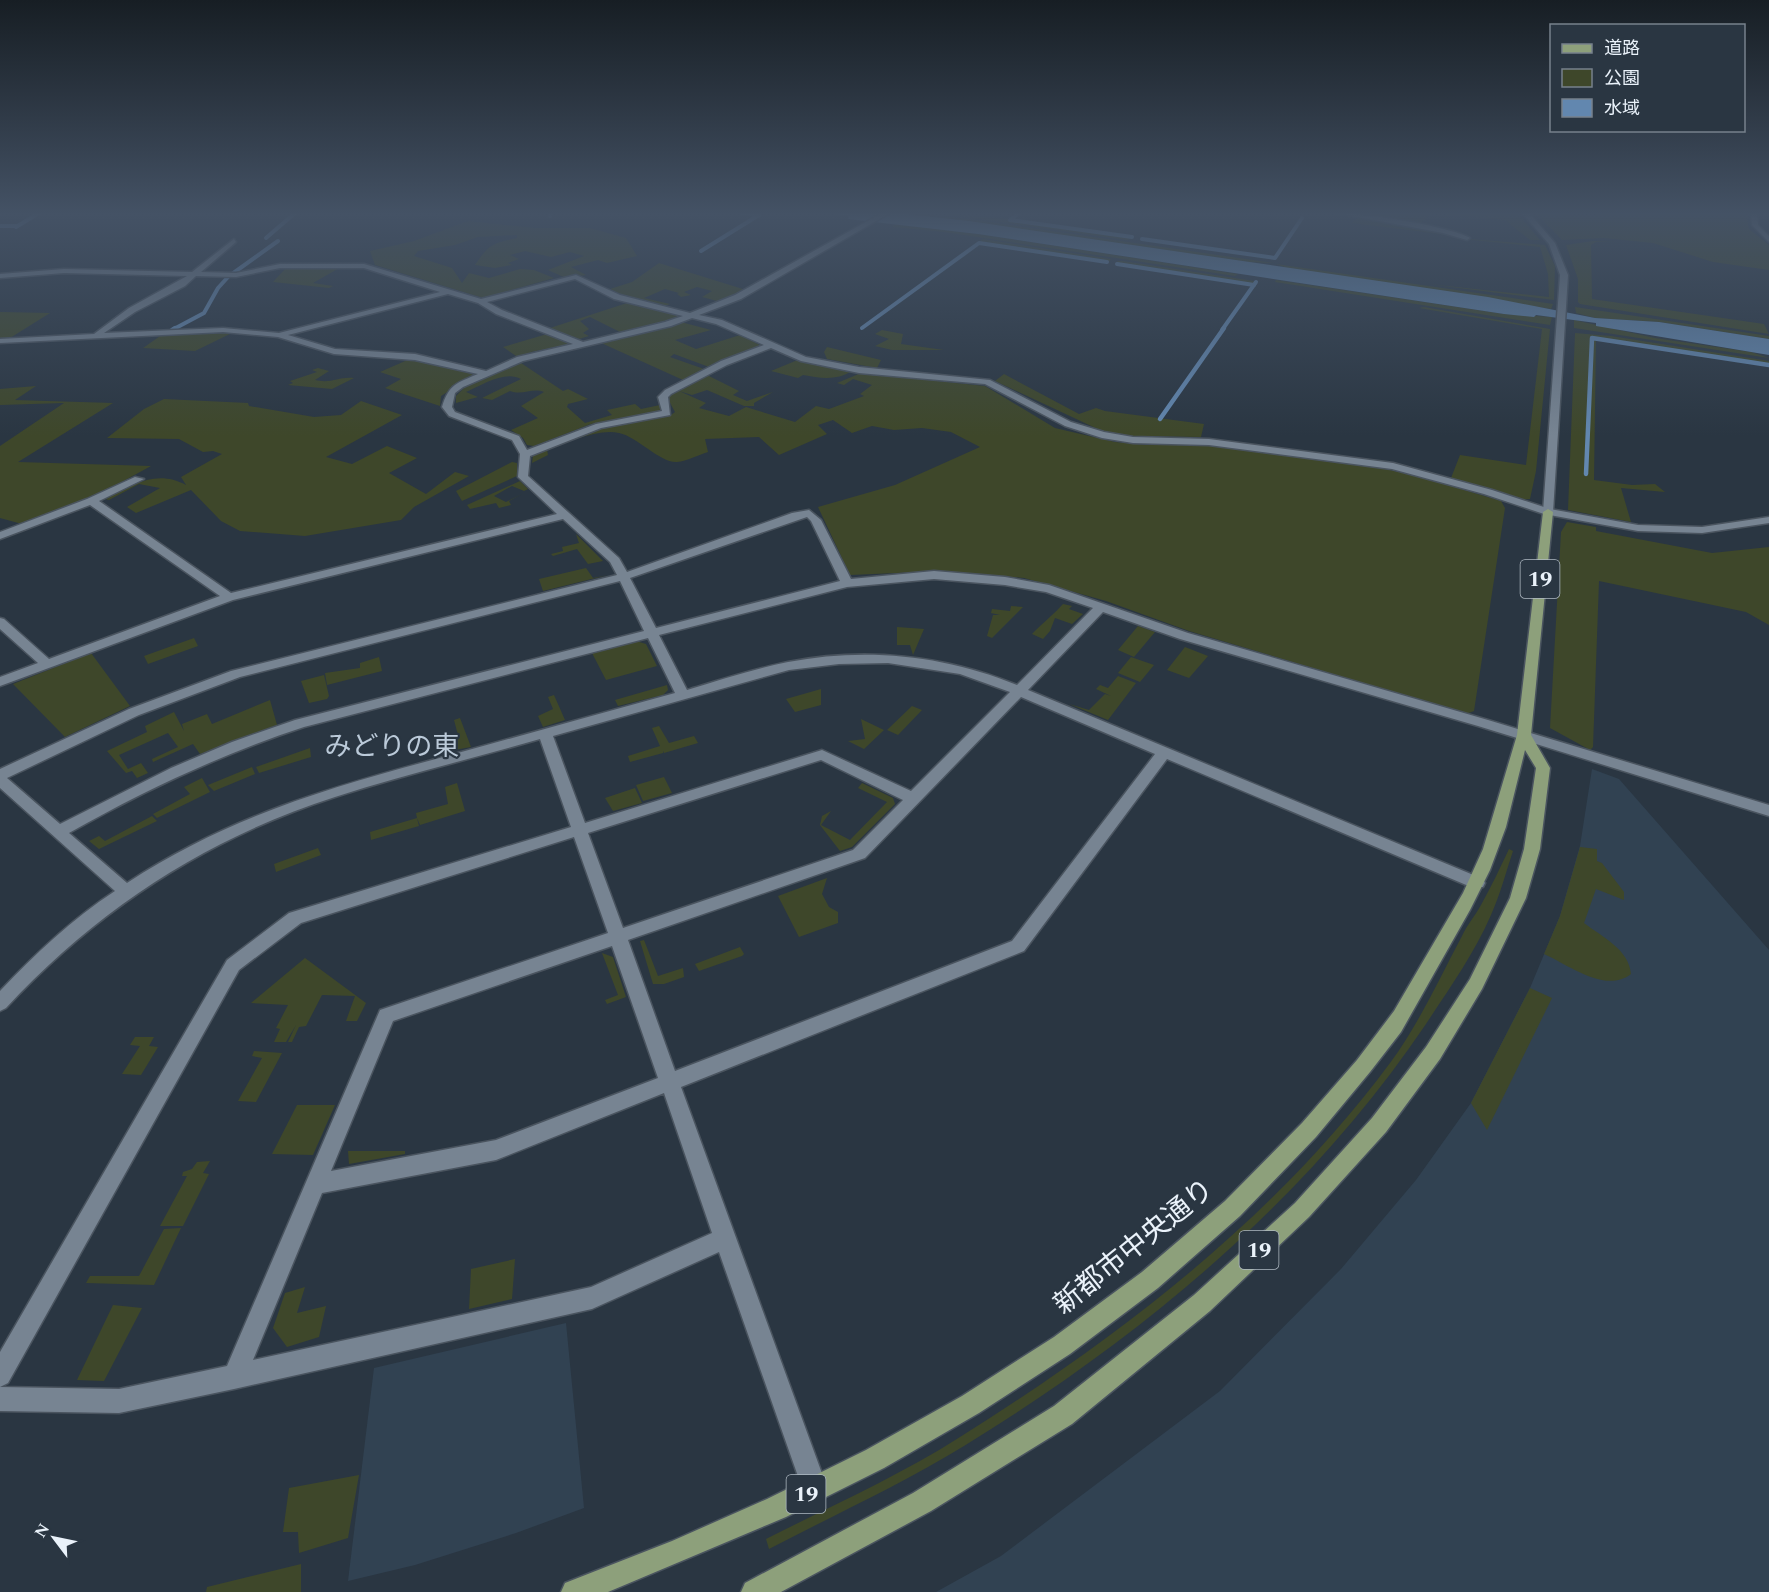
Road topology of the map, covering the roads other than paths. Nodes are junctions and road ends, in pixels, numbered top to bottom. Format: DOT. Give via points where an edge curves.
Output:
graph roads {
  1 [pos="176,287"];
  2 [pos="433,287"];
  3 [pos="538,287"];
  4 [pos="596,287"];
  5 [pos="756,287"];
  6 [pos="1563,287"];
  7 [pos="448,292"];
  8 [pos="481,301"];
  9 [pos="693,315"];
  10 [pos="98,334"];
  11 [pos="279,335"];
  12 [pos="0,340"];
  13 [pos="582,344"];
  14 [pos="770,345"];
  15 [pos="484,373"];
  16 [pos="525,453"];
  17 [pos="139,479"];
  18 [pos="91,501"];
  19 [pos="1548,512"];
  20 [pos="565,515"];
  21 [pos="1769,520"];
  22 [pos="0,536"];
  23 [pos="623,577"];
  24 [pos="847,583"];
  25 [pos="229,597"];
  26 [pos="1102,606"];
  27 [pos="0,622"];
  28 [pos="650,632"];
  29 [pos="46,664"];
  30 [pos="0,682"];
  31 [pos="1019,690"];
  32 [pos="683,695"];
  33 [pos="545,733"];
  34 [pos="1524,735"];
  35 [pos="1165,751"];
  36 [pos="0,775"];
  37 [pos="0,780"];
  38 [pos="914,799"];
  39 [pos="1769,811"];
  40 [pos="580,830"];
  41 [pos="58,831"];
  42 [pos="1476,882"];
  43 [pos="125,891"];
  44 [pos="618,938"];
  45 [pos="0,1003"];
  46 [pos="671,1081"];
  47 [pos="316,1184"];
  48 [pos="725,1238"];
  49 [pos="0,1375"];
  50 [pos="234,1377"];
  51 [pos="0,1399"];
  52 [pos="814,1490"];
  53 [pos="574,1592"];
  54 [pos="754,1592"];
  1 -- 10 [label="street" via="132,310"];
  2 -- 7 [label="street"];
  3 -- 8 [label="street"];
  4 -- 9 [label="street" via="617,297"];
  5 -- 9 [label="street"];
  6 -- 19 [label="street"];
  7 -- 8 [label="street"];
  7 -- 11 [label="street"];
  8 -- 13 [label="street" via="499,312"];
  9 -- 13 [label="street"];
  9 -- 14 [label="street"];
  10 -- 11 [label="street" via="223,330"];
  10 -- 12 [label="street"];
  11 -- 15 [label="street" via="320,348 415,357"];
  13 -- 15 [label="street" via="533,354"];
  14 -- 16 [label="street" via="668,392 663,397 667,413 599,426"];
  14 -- 19 [label="street" via="804,358 858,369 987,382 1068,424 1102,435 1133,441 1209,442 1393,466"];
  15 -- 16 [label="street" via="451,392 447,407 460,418 516,438"];
  16 -- 20 [label="street" via="523,477"];
  17 -- 18 [label="street"];
  18 -- 22 [label="street"];
  18 -- 25 [label="street"];
  19 -- 21 [label="street" via="1673,531"];
  19 -- 34 [label="main road, 新都市中央通り / 19"];
  20 -- 23 [label="street" via="615,560"];
  20 -- 25 [label="street"];
  23 -- 24 [label="street" via="809,513"];
  23 -- 28 [label="street"];
  23 -- 36 [label="street" via="236,674 134,712"];
  24 -- 26 [label="street" via="904,576 981,578 1049,589"];
  24 -- 28 [label="street"];
  25 -- 29 [label="street"];
  26 -- 31 [label="street"];
  26 -- 34 [label="street" via="1184,636"];
  27 -- 29 [label="street"];
  28 -- 32 [label="street"];
  28 -- 41 [label="street" via="246,740 126,793"];
  29 -- 30 [label="street"];
  31 -- 32 [label="street" via="955,668 873,657 788,666"];
  31 -- 35 [label="street"];
  31 -- 38 [label="street"];
  32 -- 33 [label="street"];
  33 -- 40 [label="street"];
  33 -- 43 [label="street" via="277,811 174,860"];
  34 -- 39 [label="street"];
  34 -- 42 [label="main road, 新都市中央通り / 19" via="1493,840"];
  34 -- 54 [label="main road, 19" via="1543,768 1533,849 1518,898 1476,984 1433,1053 1371,1134 1302,1210 1202,1303 1063,1415 922,1502"];
  35 -- 42 [label="street"];
  35 -- 46 [label="street" via="1018,946"];
  37 -- 41 [label="street"];
  38 -- 40 [label="street" via="822,754"];
  38 -- 44 [label="street" via="859,854"];
  40 -- 44 [label="street"];
  40 -- 49 [label="street" via="296,918 232,965"];
  41 -- 43 [label="street"];
  42 -- 52 [label="main road, 新都市中央通り / 19" via="1394,1026 1265,1179 1211,1229 1154,1278 1026,1372 894,1450"];
  43 -- 45 [label="street" via="64,938"];
  44 -- 46 [label="street"];
  44 -- 47 [label="street" via="386,1016"];
  46 -- 47 [label="street" via="496,1150"];
  46 -- 48 [label="street"];
  47 -- 50 [label="street"];
  48 -- 50 [label="street" via="592,1298"];
  48 -- 52 [label="street"];
  50 -- 51 [label="street" via="119,1401"];
  52 -- 53 [label="main road, 新都市中央通り / 19" via="729,1531"];
}
